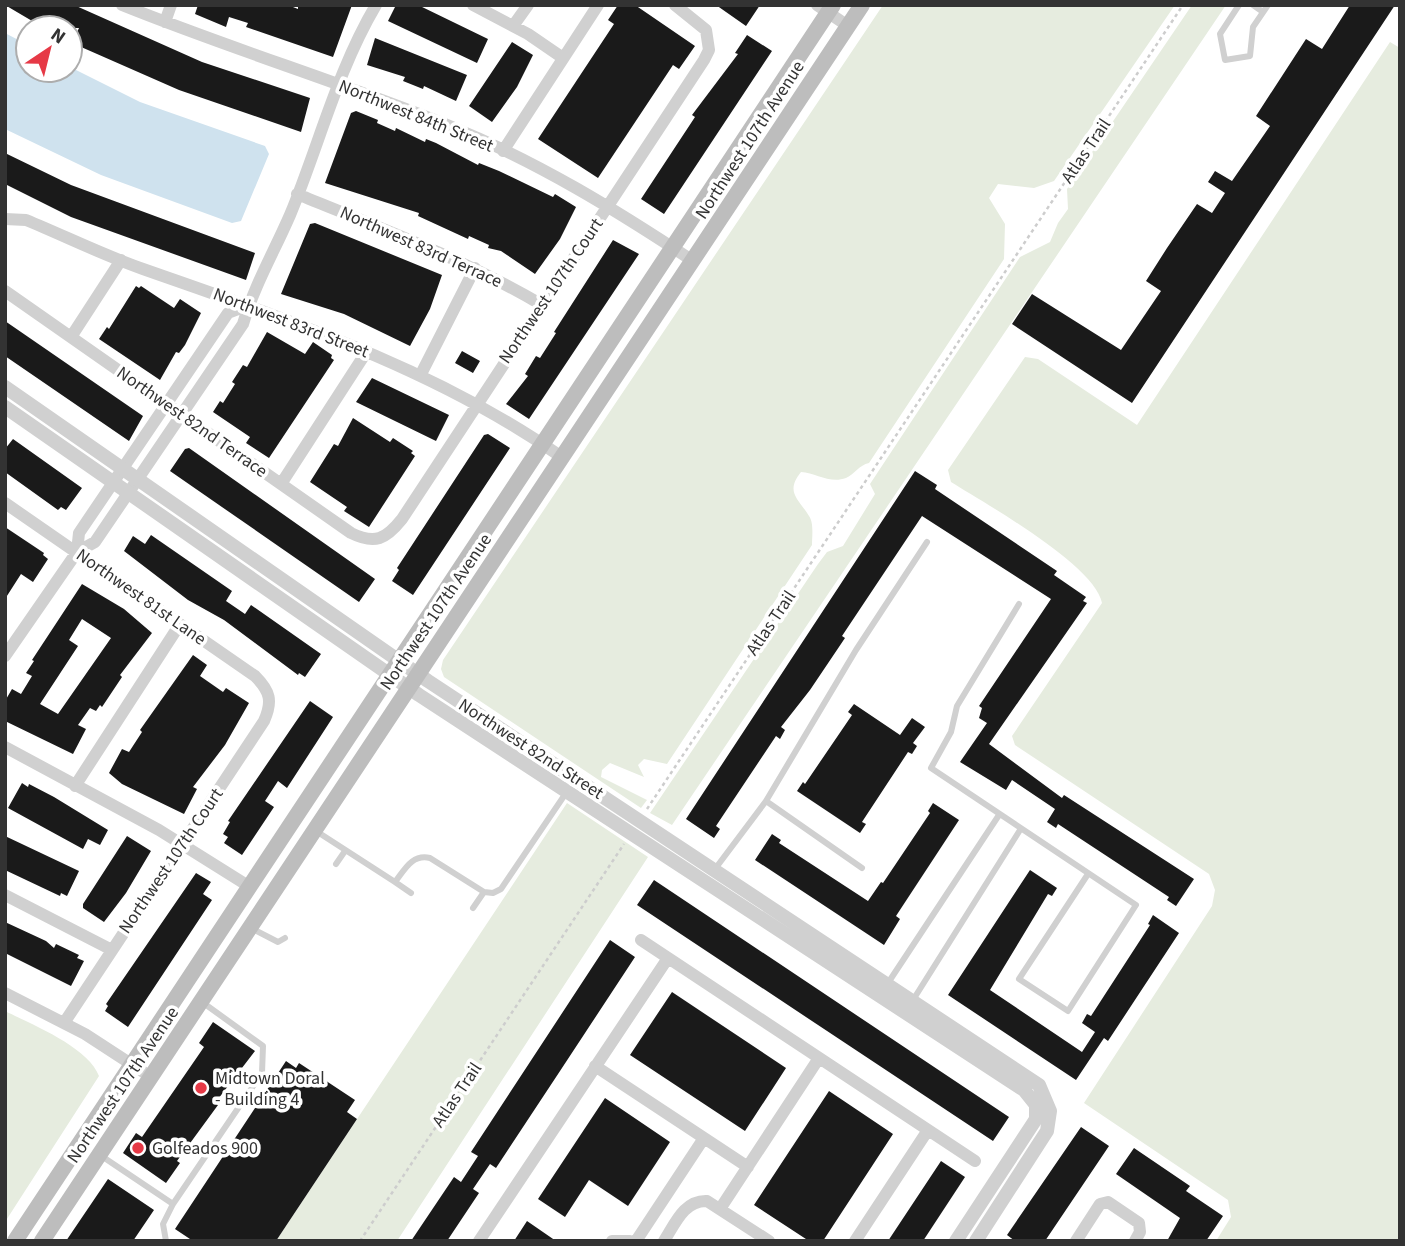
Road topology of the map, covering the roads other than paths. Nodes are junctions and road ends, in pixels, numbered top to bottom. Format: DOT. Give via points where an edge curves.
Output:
graph roads {
  1 [pos="122,5"];
  2 [pos="172,5"];
  3 [pos="376,5"];
  4 [pos="473,5"];
  5 [pos="528,5"];
  6 [pos="598,5"];
  7 [pos="675,5"];
  8 [pos="862,5"];
  9 [pos="1239,5"];
  10 [pos="1253,5"];
  11 [pos="1268,5"];
  12 [pos="826,8"];
  13 [pos="1263,12"];
  14 [pos="164,22"];
  15 [pos="513,26"];
  16 [pos="848,26"];
  17 [pos="564,58"];
  18 [pos="337,85"];
  19 [pos="503,151"];
  20 [pos="297,194"];
  21 [pos="608,205"];
  22 [pos="6,218"];
  23 [pos="673,248"];
  24 [pos="121,260"];
  25 [pos="693,261"];
  26 [pos="475,268"];
  27 [pos="5,291"];
  28 [pos="249,305"];
  29 [pos="542,305"];
  30 [pos="71,337"];
  31 [pos="367,351"];
  32 [pos="420,376"];
  33 [pos="5,387"];
  34 [pos="168,405"];
  35 [pos="475,405"];
  36 [pos="5,407"];
  37 [pos="184,415"];
  38 [pos="543,444"];
  39 [pos="563,457"];
  40 [pos="123,469"];
  41 [pos="138,480"];
  42 [pos="113,483"];
  43 [pos="281,484"];
  44 [pos="128,494"];
  45 [pos="5,503"];
  46 [pos="383,539"];
  47 [pos="927,542"];
  48 [pos="77,552"];
  49 [pos="1019,604"];
  50 [pos="180,624"];
  51 [pos="5,656"];
  52 [pos="400,661"];
  53 [pos="418,674"];
  54 [pos="390,675"];
  55 [pos="408,688"];
  56 [pos="270,697"];
  57 [pos="5,747"];
  58 [pos="75,786"];
  59 [pos="568,792"];
  60 [pos="766,801"];
  61 [pos="999,815"];
  62 [pos="1020,830"];
  63 [pos="314,831"];
  64 [pos="182,844"];
  65 [pos="345,851"];
  66 [pos="336,864"];
  67 [pos="862,868"];
  68 [pos="714,870"];
  69 [pos="1088,874"];
  70 [pos="395,882"];
  71 [pos="250,887"];
  72 [pos="484,892"];
  73 [pos="411,893"];
  74 [pos="5,895"];
  75 [pos="473,908"];
  76 [pos="251,928"];
  77 [pos="285,938"];
  78 [pos="641,940"];
  79 [pos="112,950"];
  80 [pos="668,958"];
  81 [pos="888,984"];
  82 [pos="5,993"];
  83 [pos="879,997"];
  84 [pos="913,1000"];
  85 [pos="202,1002"];
  86 [pos="905,1013"];
  87 [pos="64,1023"];
  88 [pos="819,1058"];
  89 [pos="132,1064"];
  90 [pos="596,1066"];
  91 [pos="151,1077"];
  92 [pos="1044,1112"];
  93 [pos="928,1130"];
  94 [pos="704,1138"];
  95 [pos="100,1154"];
  96 [pos="975,1161"];
  97 [pos="748,1167"];
  98 [pos="173,1204"];
  99 [pos="720,1209"];
  100 [pos="977,1240"];
  101 [pos="15,1241"];
  102 [pos="42,1241"];
  103 [pos="166,1241"];
  104 [pos="479,1241"];
  105 [pos="612,1241"];
  106 [pos="630,1241"];
  107 [pos="636,1241"];
  108 [pos="664,1241"];
  109 [pos="769,1241"];
  110 [pos="855,1241"];
  111 [pos="956,1241"];
  112 [pos="1076,1241"];
  113 [pos="1135,1241"];
  1 -- 14 [label="street, Northwest 84th Street"];
  2 -- 14 [label="street"];
  3 -- 18 [label="street"];
  4 -- 15 [label="street"];
  5 -- 15 [label="street"];
  6 -- 17 [label="street"];
  7 -- 21 [label="street, Northwest 107th Court" via="706,30 709,50"];
  8 -- 16 [label="main road, Northwest 107th Avenue"];
  9 -- 13 [label="lane" via="1220,34 1226,60 1250,56 1253,27"];
  10 -- 13 [label="lane"];
  11 -- 13 [label="lane"];
  12 -- 16 [label="street"];
  12 -- 23 [label="main road, Northwest 107th Avenue"];
  14 -- 18 [label="street, Northwest 84th Street"];
  15 -- 17 [label="street"];
  16 -- 25 [label="main road, Northwest 107th Avenue"];
  17 -- 19 [label="street"];
  18 -- 19 [label="street, Northwest 84th Street" via="453,127"];
  18 -- 20 [label="street"];
  19 -- 21 [label="street, Northwest 84th Street"];
  20 -- 26 [label="street, Northwest 83rd Terrace"];
  20 -- 28 [label="street"];
  21 -- 23 [label="street, Northwest 84th Street"];
  21 -- 29 [label="street, Northwest 107th Court"];
  22 -- 24 [label="street, Northwest 83rd Street" via="26,220"];
  23 -- 25 [label="street, Northwest 84th Street"];
  23 -- 38 [label="main road, Northwest 107th Avenue"];
  24 -- 28 [label="street, Northwest 83rd Street"];
  24 -- 30 [label="street"];
  25 -- 39 [label="main road, Northwest 107th Avenue"];
  26 -- 29 [label="street, Northwest 83rd Terrace"];
  26 -- 32 [label="street"];
  27 -- 30 [label="street, Northwest 82nd Terrace"];
  28 -- 31 [label="street, Northwest 83rd Street"];
  28 -- 34 [label="street" via="228,313"];
  28 -- 37 [label="street" via="243,324"];
  29 -- 35 [label="street, Northwest 107th Court"];
  30 -- 34 [label="street, Northwest 82nd Terrace"];
  31 -- 32 [label="street, Northwest 83rd Street"];
  31 -- 43 [label="street"];
  32 -- 35 [label="street, Northwest 83rd Street"];
  33 -- 40 [label="street, Northwest 82nd Street"];
  34 -- 37 [label="street, Northwest 82nd Terrace"];
  34 -- 40 [label="street"];
  35 -- 38 [label="street, Northwest 83rd Street"];
  35 -- 46 [label="street, Northwest 107th Court" via="402,519"];
  36 -- 42 [label="street, Northwest 82nd Street"];
  37 -- 41 [label="street"];
  37 -- 43 [label="street, Northwest 82nd Terrace"];
  38 -- 39 [label="street, Northwest 83rd Street"];
  38 -- 52 [label="main road, Northwest 107th Avenue"];
  39 -- 53 [label="main road, Northwest 107th Avenue"];
  40 -- 41 [label="street, Northwest 82nd Street"];
  40 -- 42 [label="street"];
  41 -- 44 [label="street"];
  41 -- 52 [label="street, Northwest 82nd Street"];
  42 -- 44 [label="street, Northwest 82nd Street"];
  42 -- 48 [label="street" via="79,533"];
  43 -- 46 [label="street, Northwest 82nd Terrace" via="351,533 372,541"];
  44 -- 48 [label="street" via="95,542"];
  44 -- 54 [label="street, Northwest 82nd Street"];
  45 -- 48 [label="street, Northwest 81st Lane"];
  47 -- 60 [label="lane"];
  48 -- 50 [label="street, Northwest 81st Lane"];
  48 -- 51 [label="street"];
  49 -- 61 [label="lane" via="957,706 951,732 931,768"];
  50 -- 56 [label="street, Northwest 81st Lane" via="255,676"];
  50 -- 58 [label="street"];
  52 -- 53 [label="street, Northwest 82nd Street"];
  52 -- 54 [label="main road, Northwest 107th Avenue"];
  53 -- 55 [label="main road, Northwest 107th Avenue"];
  53 -- 68 [label="street, Northwest 82nd Street"];
  54 -- 55 [label="street, Northwest 82nd Street"];
  54 -- 71 [label="main road, Northwest 107th Avenue"];
  55 -- 59 [label="street, Northwest 82nd Street"];
  55 -- 63 [label="main road, Northwest 107th Avenue"];
  56 -- 64 [label="street, Northwest 107th Court" via="264,720"];
  57 -- 58 [label="street"];
  58 -- 64 [label="street"];
  59 -- 72 [label="lane" via="501,889"];
  59 -- 83 [label="street, Northwest 82nd Street"];
  60 -- 67 [label="lane"];
  60 -- 68 [label="lane"];
  61 -- 62 [label="lane"];
  61 -- 81 [label="lane"];
  62 -- 69 [label="lane"];
  62 -- 84 [label="lane"];
  63 -- 65 [label="lane"];
  63 -- 76 [label="main road, Northwest 107th Avenue"];
  64 -- 71 [label="street"];
  64 -- 79 [label="street, Northwest 107th Court"];
  65 -- 66 [label="lane"];
  65 -- 70 [label="lane"];
  68 -- 81 [label="street, Northwest 82nd Street"];
  69 -- 69 [label="lane" via="1136,905 1068,1011 1019,979"];
  70 -- 72 [label="lane" via="411,860 422,856"];
  70 -- 73 [label="lane"];
  71 -- 89 [label="main road, Northwest 107th Avenue"];
  72 -- 75 [label="lane"];
  74 -- 79 [label="street"];
  76 -- 77 [label="lane" via="268,940"];
  76 -- 85 [label="main road, Northwest 107th Avenue"];
  78 -- 80 [label="street"];
  79 -- 87 [label="street, Northwest 107th Court"];
  80 -- 88 [label="street"];
  80 -- 90 [label="street"];
  81 -- 83 [label="lane"];
  81 -- 84 [label="street, Northwest 82nd Street"];
  82 -- 87 [label="street"];
  83 -- 86 [label="street, Northwest 82nd Street"];
  84 -- 86 [label="lane"];
  84 -- 92 [label="street, Northwest 82nd Street" via="1040,1085"];
  85 -- 91 [label="main road, Northwest 107th Avenue"];
  85 -- 98 [label="lane" via="263,1046 264,1060 262,1073"];
  86 -- 92 [label="street, Northwest 82nd Street" via="1024,1090"];
  87 -- 89 [label="street"];
  88 -- 93 [label="street"];
  88 -- 97 [label="street"];
  89 -- 91 [label="street"];
  89 -- 101 [label="main road, Northwest 107th Avenue"];
  90 -- 94 [label="street"];
  90 -- 104 [label="street"];
  91 -- 95 [label="main road, Northwest 107th Avenue"];
  92 -- 100 [label="street" via="1050,1122 1041,1142"];
  92 -- 111 [label="street"];
  93 -- 96 [label="street"];
  93 -- 110 [label="street"];
  94 -- 97 [label="street"];
  94 -- 107 [label="street"];
  95 -- 98 [label="lane"];
  95 -- 102 [label="main road, Northwest 107th Avenue"];
  97 -- 99 [label="street"];
  98 -- 103 [label="lane" via="163,1224"];
  99 -- 108 [label="street" via="707,1201 692,1203"];
  99 -- 109 [label="street"];
  105 -- 106 [label="street"];
  112 -- 113 [label="street" via="1100,1204 1108,1202 1139,1223"];
}
